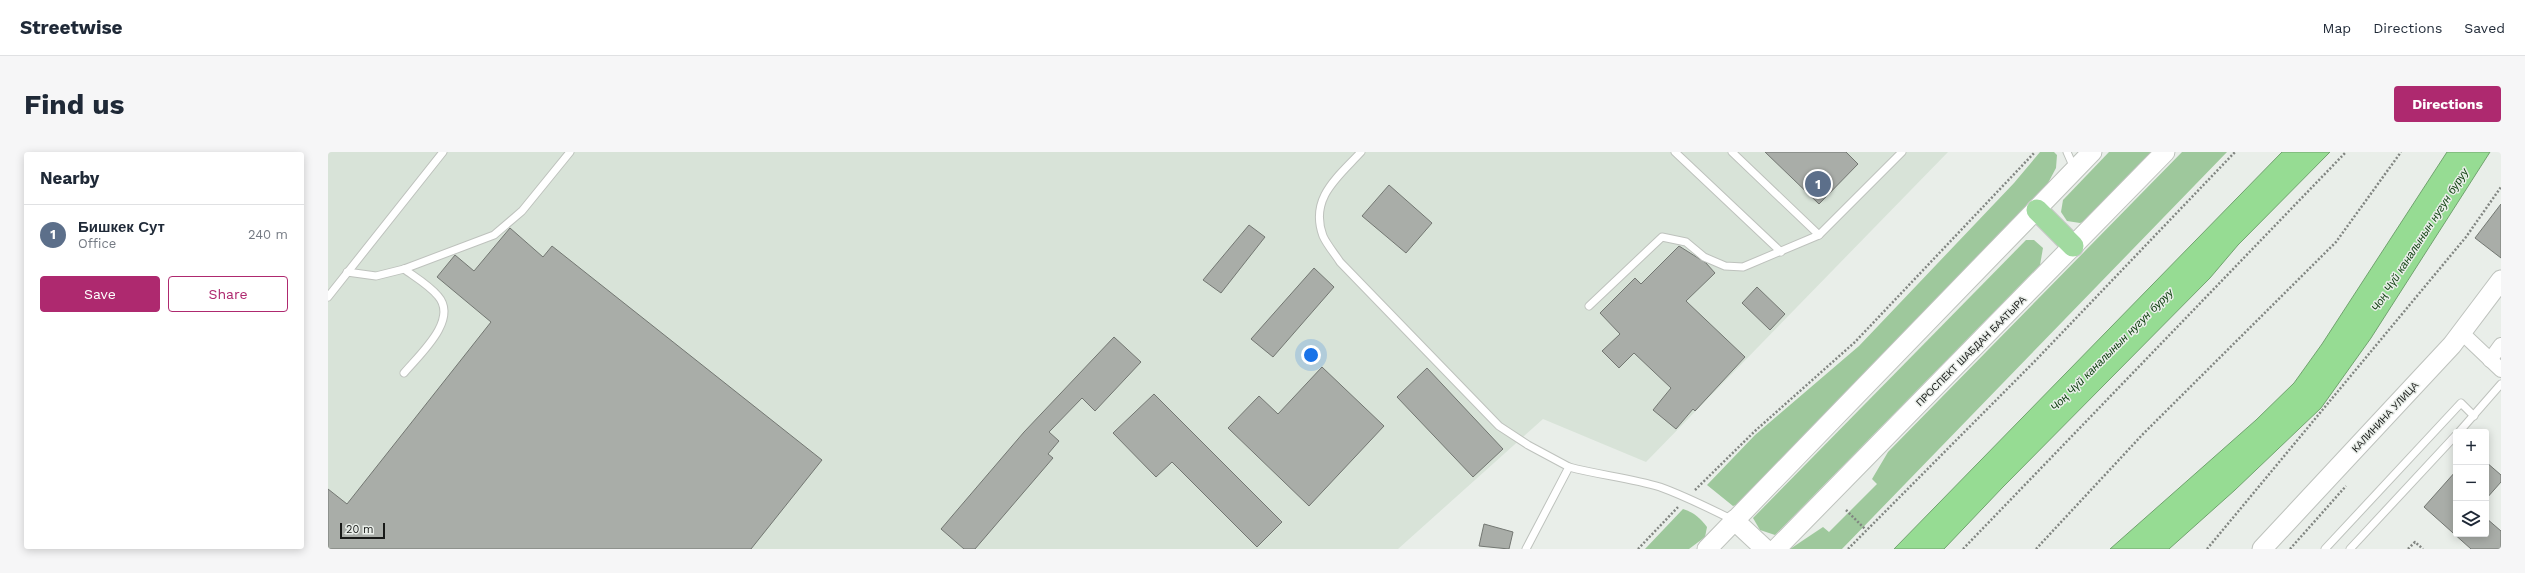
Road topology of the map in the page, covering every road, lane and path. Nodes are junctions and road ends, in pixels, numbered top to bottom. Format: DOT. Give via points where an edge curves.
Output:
graph roads {
  1 [pos="443,152"];
  2 [pos="570,152"];
  3 [pos="1361,152"];
  4 [pos="1675,152"];
  5 [pos="1732,152"];
  6 [pos="1902,152"];
  7 [pos="2035,152"];
  8 [pos="2067,152"];
  9 [pos="2092,152"];
  10 [pos="2165,152"];
  11 [pos="2235,152"];
  12 [pos="2346,152"];
  13 [pos="2402,152"];
  14 [pos="2075,170"];
  15 [pos="2501,186"];
  16 [pos="2037,210"];
  17 [pos="1819,235"];
  18 [pos="2073,246"];
  19 [pos="1781,252"];
  20 [pos="404,269"];
  21 [pos="347,272"];
  22 [pos="2501,280"];
  23 [pos="328,297"];
  24 [pos="1589,306"];
  25 [pos="2461,332"];
  26 [pos="2501,345"];
  27 [pos="2490,360"];
  28 [pos="2501,370"];
  29 [pos="404,373"];
  30 [pos="2501,384"];
  31 [pos="2474,416"];
  32 [pos="2462,429"];
  33 [pos="2453,438"];
  34 [pos="1569,467"];
  35 [pos="1687,497"];
  36 [pos="1846,510"];
  37 [pos="1734,520"];
  38 [pos="1866,530"];
  39 [pos="1526,549"];
  40 [pos="1638,549"];
  41 [pos="1707,549"];
  42 [pos="1765,549"];
  43 [pos="1776,549"];
  44 [pos="1848,549"];
  45 [pos="1963,549"];
  46 [pos="2036,549"];
  47 [pos="2207,549"];
  48 [pos="2262,549"];
  49 [pos="2326,549"];
  50 [pos="2350,549"];
  51 [pos="2408,549"];
  52 [pos="2423,549"];
  1 -- 21 [label="lane"];
  2 -- 20 [label="lane" via="522,211 494,235"];
  3 -- 34 [label="lane" via="1325,191 1320,222 1324,237 1340,262 1499,426 1534,449"];
  4 -- 19 [label="lane"];
  5 -- 17 [label="lane"];
  6 -- 17 [label="lane"];
  7 -- 35 [label="path" via="1855,342 1755,431"];
  8 -- 14 [label="lane"];
  9 -- 14 [label="main road"];
  10 -- 18 [label="main road, ПРОСПЕКТ ШАБДАН БААТЫРА"];
  11 -- 38 [label="path" via="2034,361"];
  12 -- 45 [label="path"];
  13 -- 46 [label="path" via="2336,242 2143,434"];
  14 -- 16 [label="main road"];
  15 -- 47 [label="path" via="2466,237"];
  16 -- 18 [label="main road"];
  16 -- 37 [label="main road"];
  17 -- 19 [label="lane"];
  18 -- 43 [label="main road, ПРОСПЕКТ ШАБДАН БААТЫРА"];
  19 -- 24 [label="lane" via="1743,267 1725,266 1704,257 1686,242 1662,237"];
  20 -- 21 [label="lane" via="376,276"];
  20 -- 29 [label="lane" via="438,295 444,305 440,330"];
  21 -- 23 [label="lane"];
  22 -- 25 [label="main road, КАЛИНИНА УЛИЦА"];
  25 -- 27 [label="street"];
  25 -- 48 [label="main road, КАЛИНИНА УЛИЦА" via="2452,345"];
  26 -- 27 [label="street"];
  27 -- 28 [label="street"];
  30 -- 31 [label="lane"];
  31 -- 32 [label="lane"];
  31 -- 49 [label="lane" via="2461,403"];
  33 -- 50 [label="lane"];
  34 -- 35 [label="lane" via="1659,487"];
  34 -- 39 [label="lane"];
  35 -- 37 [label="lane"];
  35 -- 40 [label="path"];
  36 -- 38 [label="path"];
  37 -- 41 [label="main road"];
  37 -- 42 [label="main road"];
  38 -- 44 [label="path"];
  51 -- 52 [label="path" via="2414,542"];
}
